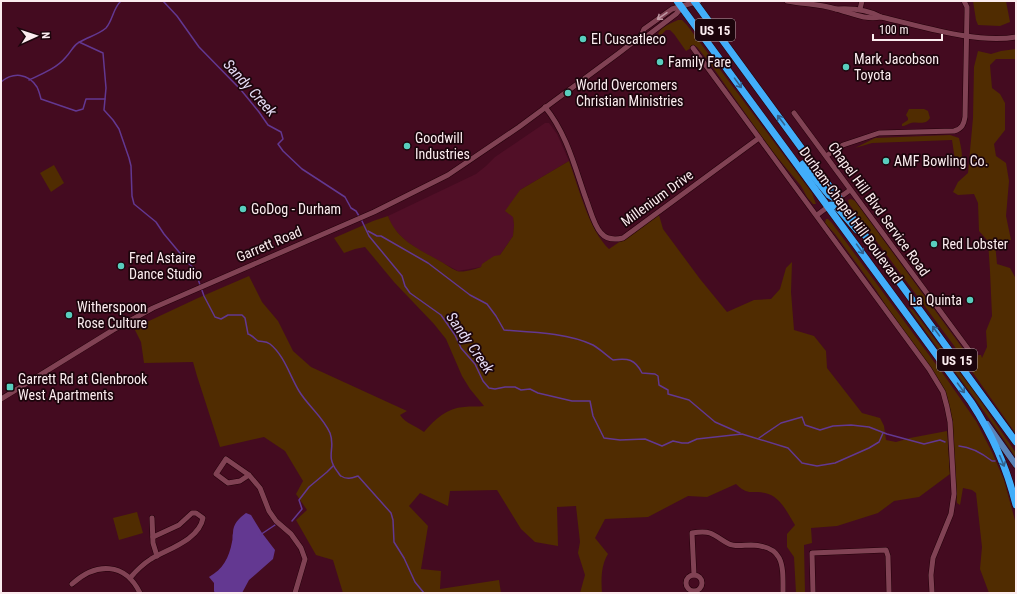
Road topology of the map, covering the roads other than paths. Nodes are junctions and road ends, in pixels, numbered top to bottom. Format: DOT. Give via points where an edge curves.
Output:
graph roads {
  1 [pos="696,1"];
  2 [pos="787,1"];
  3 [pos="862,1"];
  4 [pos="964,1"];
  5 [pos="679,4"];
  6 [pos="836,9"];
  7 [pos="860,9"];
  8 [pos="881,17"];
  9 [pos="967,36"];
  10 [pos="1014,36"];
  11 [pos="693,48"];
  12 [pos="545,107"];
  13 [pos="794,113"];
  14 [pos="776,136"];
  15 [pos="759,138"];
  16 [pos="826,156"];
  17 [pos="850,190"];
  18 [pos="839,198"];
  19 [pos="829,206"];
  20 [pos="817,215"];
  21 [pos="877,251"];
  22 [pos="974,357"];
  23 [pos="1,400"];
  24 [pos="971,402"];
  25 [pos="1016,442"];
  26 [pos="1016,465"];
  27 [pos="249,475"];
  28 [pos="1016,505"];
  29 [pos="152,518"];
  30 [pos="153,537"];
  31 [pos="157,556"];
  32 [pos="694,575"];
  33 [pos="130,578"];
  34 [pos="72,584"];
  35 [pos="695,592"];
  36 [pos="140,593"];
  37 [pos="295,593"];
  38 [pos="783,593"];
  39 [pos="814,593"];
  40 [pos="889,593"];
  41 [pos="932,593"];
  1 -- 5 [label="street, Garrett Road"];
  18 -- 1 [label="highway, Durham-Chapel Hill Boulevard / US 15, one-way"];
  2 -- 6 [label="street"];
  3 -- 7 [label="street"];
  4 -- 9 [label="street" via="967,7"];
  5 -- 12 [label="street, Garrett Road" via="676,14 647,36 641,36"];
  5 -- 14 [label="highway, Durham-Chapel Hill Boulevard / US 15, one-way"];
  6 -- 7 [label="street"];
  6 -- 8 [label="street" via="872,19"];
  7 -- 8 [label="street"];
  8 -- 9 [label="street"];
  9 -- 10 [label="street" via="992,39"];
  9 -- 16 [label="street" via="964,122 961,128 954,131 880,133 843,145"];
  11 -- 15 [label="street"];
  12 -- 15 [label="street, Millenium Drive" via="564,138 600,233 615,240 623,238"];
  12 -- 23 [label="street, Garrett Road" via="498,142 422,189 152,308 112,330"];
  13 -- 16 [label="street, Chapel Hill Blvd Service Road"];
  14 -- 18 [label="highway" via="829,195"];
  14 -- 19 [label="highway, Durham-Chapel Hill Boulevard / US 15"];
  15 -- 20 [label="street"];
  16 -- 17 [label="street, Chapel Hill Blvd Service Road"];
  17 -- 18 [label="street"];
  17 -- 22 [label="street, Chapel Hill Blvd Service Road"];
  18 -- 21 [label="highway, Durham-Chapel Hill Boulevard / US 15"];
  19 -- 20 [label="street"];
  19 -- 21 [label="highway" via="837,207"];
  19 -- 24 [label="highway, Durham-Chapel Hill Boulevard / US 15, one-way"];
  20 -- 41 [label="street" via="929,369 939,384 945,400 949,415 954,491 951,514 933,558"];
  25 -- 21 [label="highway, Durham-Chapel Hill Boulevard / US 15, one-way"];
  24 -- 26 [label="main road, Durham-Chapel Hill Boulevard"];
  24 -- 28 [label="highway, US 15, one-way" via="1002,459"];
  27 -- 27 [label="street" via="226,459 216,474 228,484"];
  27 -- 37 [label="street" via="260,488 269,511 291,534 303,554 305,560"];
  29 -- 30 [label="street"];
  30 -- 31 [label="street"];
  30 -- 31 [label="street" via="179,525 192,513 203,518 202,525 195,532"];
  31 -- 33 [label="street"];
  32 -- 35 [label="street" via="699,576 702,584"];
  32 -- 35 [label="street" via="689,576 686,583 690,590"];
  32 -- 38 [label="street" via="692,533 706,533 730,545 759,546 776,553 782,562"];
  33 -- 34 [label="street" via="119,570 97,570 86,573"];
  33 -- 36 [label="street"];
  39 -- 40 [label="street" via="812,553 886,550"];
}
